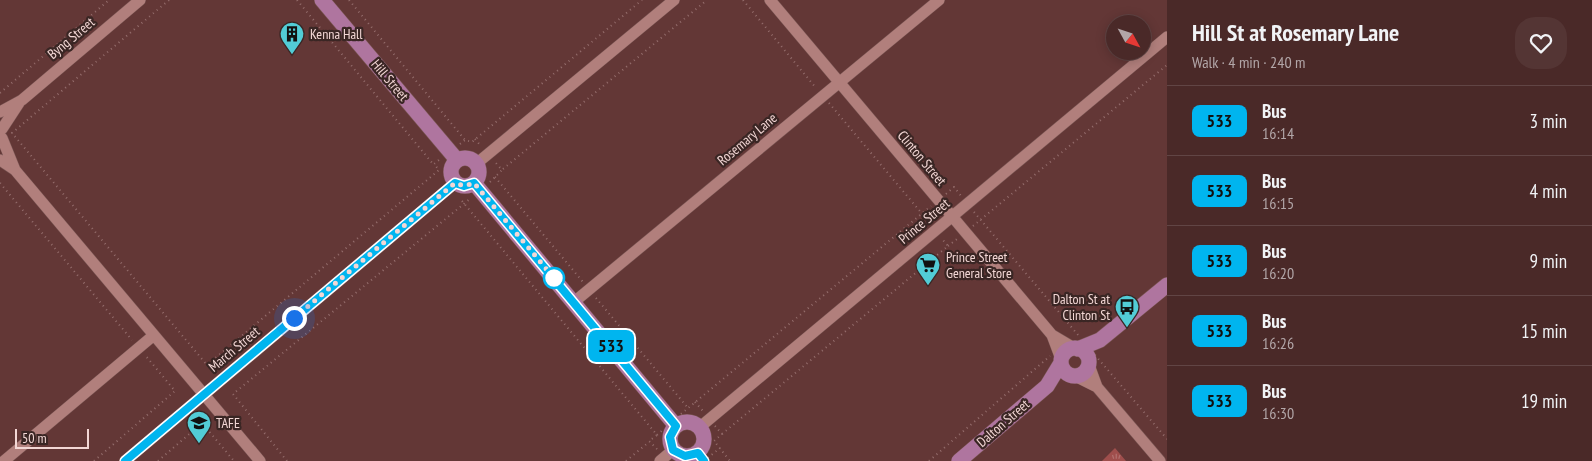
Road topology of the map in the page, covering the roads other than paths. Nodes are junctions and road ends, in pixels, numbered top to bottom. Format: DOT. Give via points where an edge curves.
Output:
graph roads {
  1 [pos="140,0"];
  2 [pos="322,0"];
  3 [pos="674,0"];
  4 [pos="770,0"];
  5 [pos="939,0"];
  6 [pos="1167,37"];
  7 [pos="839,83"];
  8 [pos="22,100"];
  9 [pos="0,112"];
  10 [pos="1,134"];
  11 [pos="453,156"];
  12 [pos="0,160"];
  13 [pos="476,164"];
  14 [pos="15,170"];
  15 [pos="455,183"];
  16 [pos="477,187"];
  17 [pos="952,217"];
  18 [pos="1167,285"];
  19 [pos="574,302"];
  20 [pos="154,335"];
  21 [pos="1078,351"];
  22 [pos="1074,376"];
  23 [pos="1047,386"];
  24 [pos="1097,387"];
  25 [pos="204,394"];
  26 [pos="674,423"];
  27 [pos="700,427"];
  28 [pos="666,456"];
  29 [pos="701,457"];
  30 [pos="4,461"];
  31 [pos="125,461"];
  32 [pos="260,461"];
  33 [pos="959,461"];
  34 [pos="1160,461"];
  1 -- 8 [label="street, Byng Street"];
  2 -- 11 [label="main road, Hill Street"];
  3 -- 13 [label="street"];
  4 -- 7 [label="street, Clinton Street"];
  5 -- 7 [label="street, Rosemary Lane"];
  6 -- 17 [label="street, Prince Street"];
  7 -- 17 [label="street, Clinton Street"];
  7 -- 19 [label="street, Rosemary Lane"];
  8 -- 9 [label="street, Byng Street"];
  8 -- 10 [label="street, Byng Street"];
  10 -- 14 [label="street"];
  11 -- 13 [label="main road" via="467,158"];
  11 -- 15 [label="main road" via="450,174"];
  12 -- 14 [label="street"];
  13 -- 16 [label="main road" via="479,174"];
  14 -- 20 [label="street"];
  15 -- 16 [label="main road"];
  15 -- 25 [label="street, March Street"];
  16 -- 19 [label="main road"];
  17 -- 21 [label="street, Clinton Street" via="1052,335"];
  17 -- 27 [label="street, Prince Street"];
  18 -- 21 [label="main road, Dalton Street"];
  19 -- 26 [label="main road"];
  20 -- 25 [label="street"];
  20 -- 30 [label="street"];
  21 -- 22 [label="main road" via="1064,371"];
  21 -- 23 [label="main road, Dalton Street"];
  21 -- 24 [label="street"];
  22 -- 23 [label="main road, Dalton Street"];
  22 -- 24 [label="street"];
  23 -- 33 [label="main road, Dalton Street"];
  24 -- 34 [label="street"];
  25 -- 31 [label="street, March Street"];
  25 -- 32 [label="street"];
  26 -- 27 [label="main road" via="689,421"];
  26 -- 28 [label="main road"];
  27 -- 29 [label="main road" via="705,440"];
  28 -- 29 [label="main road"];
}
